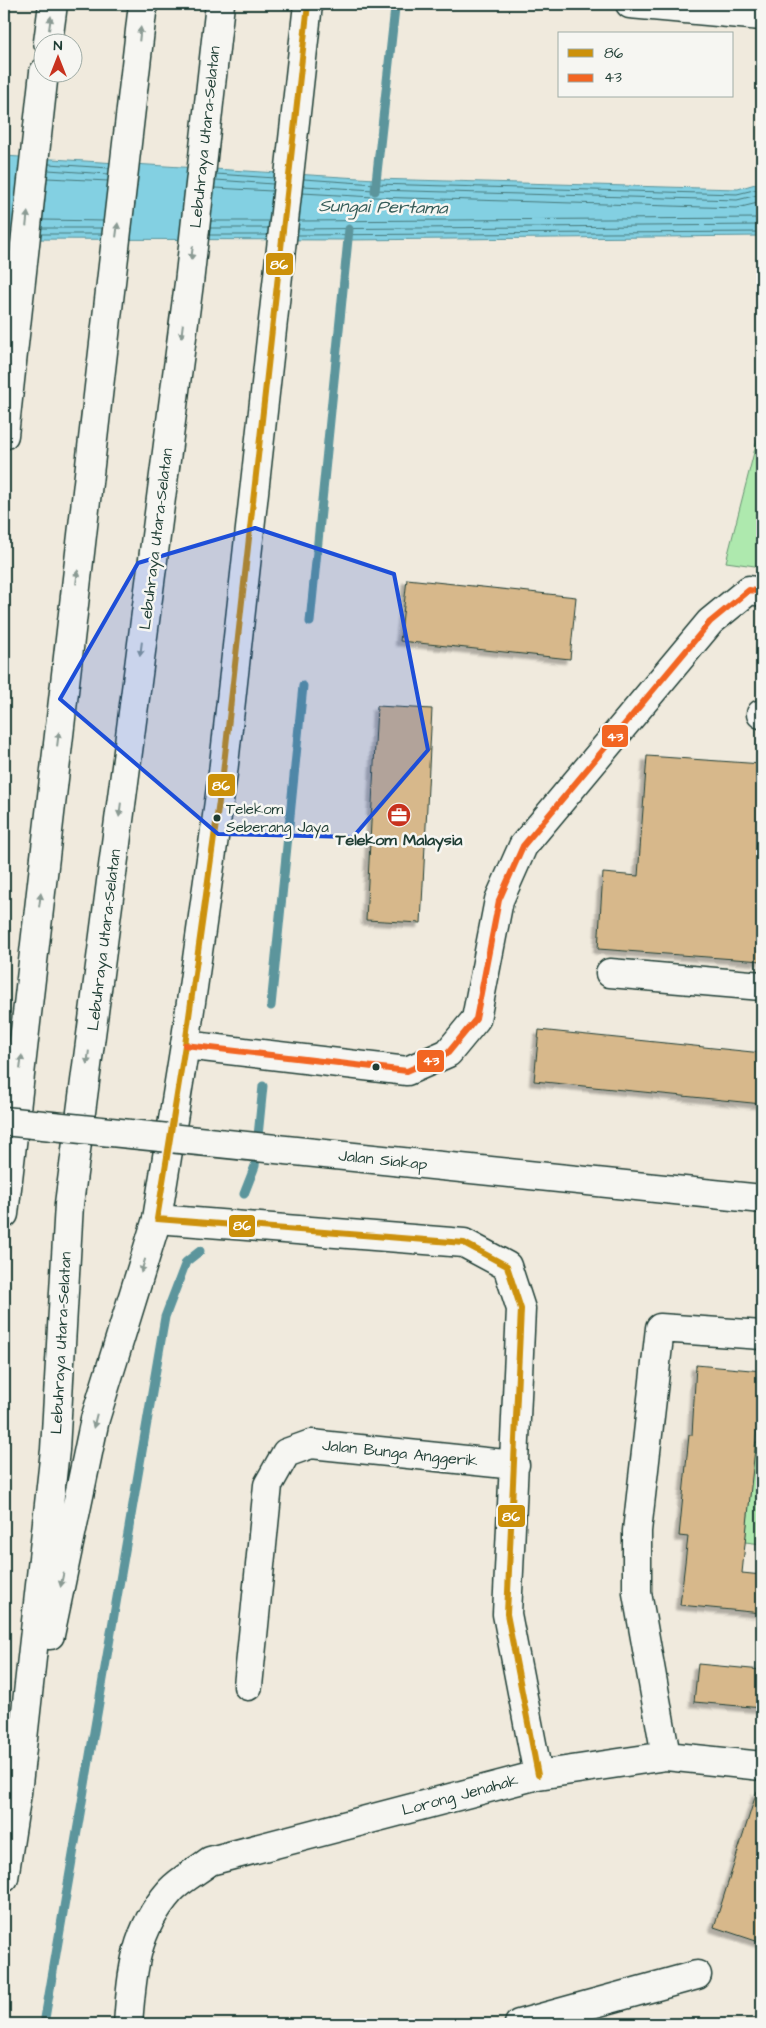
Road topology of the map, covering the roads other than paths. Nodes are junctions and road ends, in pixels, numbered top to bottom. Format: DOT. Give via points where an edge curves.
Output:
graph roads {
  1 [pos="53,4"];
  2 [pos="143,4"];
  3 [pos="220,4"];
  4 [pos="308,4"];
  5 [pos="630,4"];
  6 [pos="762,16"];
  7 [pos="49,32"];
  8 [pos="43,82"];
  9 [pos="4,435"];
  10 [pos="762,592"];
  11 [pos="610,973"];
  12 [pos="762,986"];
  13 [pos="185,1045"];
  14 [pos="4,1121"];
  15 [pos="762,1198"];
  16 [pos="4,1214"];
  17 [pos="157,1219"];
  18 [pos="762,1335"];
  19 [pos="515,1465"];
  20 [pos="248,1686"];
  21 [pos="666,1756"];
  22 [pos="762,1766"];
  23 [pos="538,1775"];
  24 [pos="17,1792"];
  25 [pos="4,1878"];
  26 [pos="697,1975"];
  27 [pos="128,2024"];
  28 [pos="519,2024"];
  7 -- 1 [label="main road, one-way"];
  16 -- 2 [label="main road, one-way"];
  3 -- 24 [label="main road, Lebuhraya Utara–Selatan, one-way" via="189,283 70,1204 55,1450"];
  4 -- 13 [label="main road" via="223,773"];
  5 -- 6 [label="main road"];
  9 -- 8 [label="main road, one-way"];
  10 -- 13 [label="main road" via="749,590 710,622 523,846 499,900 476,1019 448,1054 407,1071"];
  11 -- 12 [label="main road"];
  13 -- 17 [label="main road"];
  14 -- 15 [label="main road, Jalan Siakap, bridge"];
  17 -- 19 [label="main road" via="464,1243 507,1266 522,1309"];
  17 -- 24 [label="main road, one-way" via="95,1420"];
  18 -- 21 [label="main road" via="660,1328 637,1531 637,1593"];
  19 -- 20 [label="main road, Jalan Bunga Anggerik" via="312,1444 286,1453 268,1485"];
  19 -- 23 [label="main road" via="507,1614"];
  21 -- 22 [label="main road, Lorong Jenahak"];
  21 -- 23 [label="main road, Lorong Jenahak"];
  23 -- 27 [label="main road, Lorong Jenahak" via="210,1861 170,1890 146,1926 133,1966"];
  24 -- 25 [label="main road, Lebuhraya Utara–Selatan"];
  26 -- 28 [label="main road"];
}
